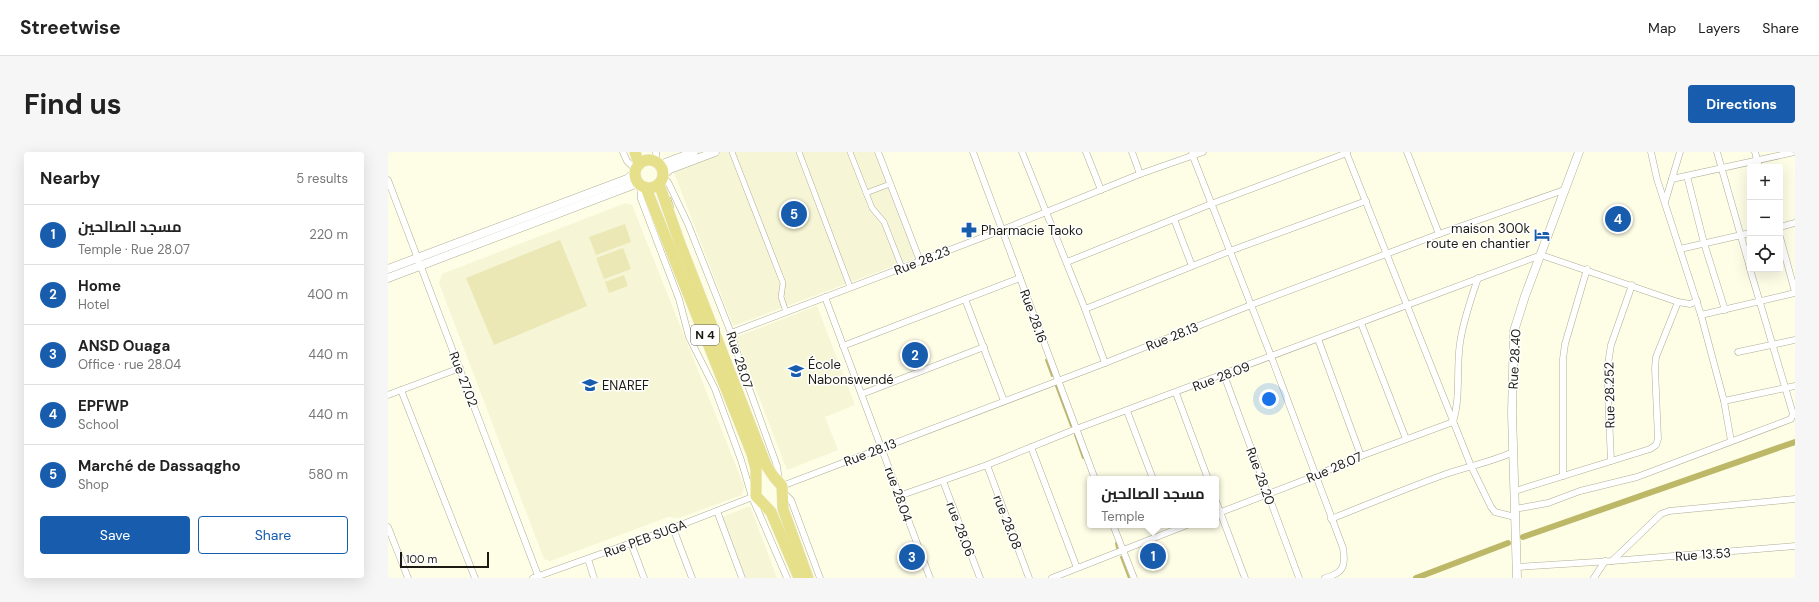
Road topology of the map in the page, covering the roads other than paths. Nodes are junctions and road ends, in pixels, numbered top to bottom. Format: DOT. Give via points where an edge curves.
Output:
graph roads {
  1 [pos="623,152"];
  2 [pos="635,152"];
  3 [pos="694,152"];
  4 [pos="715,152"];
  5 [pos="732,152"];
  6 [pos="799,152"];
  7 [pos="850,152"];
  8 [pos="878,152"];
  9 [pos="973,152"];
  10 [pos="1022,152"];
  11 [pos="1086,152"];
  12 [pos="1132,152"];
  13 [pos="1203,152"];
  14 [pos="1346,152"];
  15 [pos="1407,152"];
  16 [pos="1579,152"];
  17 [pos="1651,152"];
  18 [pos="1680,152"];
  19 [pos="1717,152"];
  20 [pos="1755,152"];
  21 [pos="1795,152"];
  22 [pos="1192,154"];
  23 [pos="1758,164"];
  24 [pos="657,166"];
  25 [pos="1747,166"];
  26 [pos="1722,169"];
  27 [pos="1140,174"];
  28 [pos="1687,176"];
  29 [pos="639,177"];
  30 [pos="1672,179"];
  31 [pos="388,180"];
  32 [pos="890,184"];
  33 [pos="1101,190"];
  34 [pos="1564,190"];
  35 [pos="866,193"];
  36 [pos="1366,201"];
  37 [pos="1665,202"];
  38 [pos="1211,204"];
  39 [pos="1046,212"];
  40 [pos="1174,219"];
  41 [pos="1795,223"];
  42 [pos="1783,226"];
  43 [pos="1002,230"];
  44 [pos="1439,234"];
  45 [pos="1747,234"];
  46 [pos="1740,235"];
  47 [pos="1704,243"];
  48 [pos="1783,248"];
  49 [pos="1680,249"];
  50 [pos="1230,251"];
  51 [pos="1386,254"];
  52 [pos="1541,255"];
  53 [pos="1747,259"];
  54 [pos="920,261"];
  55 [pos="419,262"];
  56 [pos="1067,262"];
  57 [pos="1192,266"];
  58 [pos="902,268"];
  59 [pos="388,269"];
  60 [pos="1586,269"];
  61 [pos="1751,272"];
  62 [pos="388,278"];
  63 [pos="1020,278"];
  64 [pos="1478,278"];
  65 [pos="1632,285"];
  66 [pos="850,287"];
  67 [pos="1795,293"];
  68 [pos="825,297"];
  69 [pos="965,299"];
  70 [pos="1697,301"];
  71 [pos="1678,302"];
  72 [pos="1760,302"];
  73 [pos="1251,305"];
  74 [pos="1407,305"];
  75 [pos="1086,308"];
  76 [pos="1725,310"];
  77 [pos="786,312"];
  78 [pos="1701,314"];
  79 [pos="1361,323"];
  80 [pos="731,333"];
  81 [pos="1318,339"];
  82 [pos="1795,340"];
  83 [pos="1772,345"];
  84 [pos="843,346"];
  85 [pos="984,347"];
  86 [pos="1738,352"];
  87 [pos="1272,356"];
  88 [pos="1105,363"];
  89 [pos="460,368"];
  90 [pos="1224,375"];
  91 [pos="1058,380"];
  92 [pos="1795,386"];
  93 [pos="1784,388"];
  94 [pos="401,390"];
  95 [pos="1176,393"];
  96 [pos="862,394"];
  97 [pos="388,395"];
  98 [pos="1004,401"];
  99 [pos="1724,401"];
  100 [pos="1127,411"];
  101 [pos="1453,422"];
  102 [pos="1076,429"];
  103 [pos="1406,439"];
  104 [pos="1731,441"];
  105 [pos="1031,447"];
  106 [pos="882,448"];
  107 [pos="1513,452"];
  108 [pos="1361,456"];
  109 [pos="1611,461"];
  110 [pos="987,465"];
  111 [pos="1471,466"];
  112 [pos="1094,476"];
  113 [pos="1152,476"];
  114 [pos="1207,476"];
  115 [pos="1316,476"];
  116 [pos="1563,476"];
  117 [pos="943,481"];
  118 [pos="757,484"];
  119 [pos="780,487"];
  120 [pos="1515,491"];
  121 [pos="1267,494"];
  122 [pos="899,496"];
  123 [pos="754,497"];
  124 [pos="1795,499"];
  125 [pos="765,504"];
  126 [pos="717,511"];
  127 [pos="1515,513"];
  128 [pos="1219,514"];
  129 [pos="1219,516"];
  130 [pos="1331,520"];
  131 [pos="388,527"];
  132 [pos="673,528"];
  133 [pos="1114,528"];
  134 [pos="1172,528"];
  135 [pos="631,543"];
  136 [pos="1795,546"];
  137 [pos="1122,551"];
  138 [pos="588,559"];
  139 [pos="1608,561"];
  140 [pos="1517,567"];
  141 [pos="1078,568"];
  142 [pos="537,577"];
  143 [pos="408,578"];
  144 [pos="475,578"];
  145 [pos="594,578"];
  146 [pos="644,578"];
  147 [pos="692,578"];
  148 [pos="742,578"];
  149 [pos="787,578"];
  150 [pos="799,578"];
  151 [pos="808,578"];
  152 [pos="820,578"];
  153 [pos="930,578"];
  154 [pos="980,578"];
  155 [pos="1029,578"];
  156 [pos="1052,578"];
  157 [pos="1134,578"];
  158 [pos="1245,578"];
  159 [pos="1299,578"];
  160 [pos="1325,578"];
  161 [pos="1517,578"];
  162 [pos="1594,578"];
  1 -- 29 [label="street"];
  2 -- 29 [label="highway, N 4"];
  3 -- 24 [label="street"];
  4 -- 24 [label="street" via="670,169"];
  5 -- 77 [label="street" via="783,283 781,297"];
  6 -- 66 [label="street"];
  7 -- 35 [label="street"];
  8 -- 32 [label="street"];
  9 -- 43 [label="street, Rue 28.16"];
  10 -- 39 [label="street"];
  11 -- 33 [label="street"];
  12 -- 27 [label="street"];
  13 -- 22 [label="street, Rue 28.23"];
  14 -- 36 [label="street"];
  14 -- 38 [label="street"];
  15 -- 44 [label="street"];
  16 -- 34 [label="street, Rue 28.40"];
  17 -- 37 [label="street"];
  18 -- 30 [label="street"];
  19 -- 26 [label="street"];
  20 -- 23 [label="street"];
  21 -- 23 [label="street"];
  22 -- 27 [label="street, Rue 28.23"];
  22 -- 38 [label="street"];
  24 -- 29 [label="highway" via="644,161"];
  24 -- 29 [label="highway" via="653,188"];
  24 -- 80 [label="street, Rue 28.07" via="668,182 688,224"];
  24 -- 119 [label="highway, N 4" via="679,242 766,465"];
  25 -- 26 [label="street"];
  26 -- 28 [label="street"];
  26 -- 46 [label="street"];
  27 -- 33 [label="street, Rue 28.23"];
  28 -- 30 [label="street"];
  28 -- 47 [label="street"];
  29 -- 55 [label="street" via="627,179"];
  29 -- 118 [label="highway, N 4" via="752,454"];
  29 -- 123 [label="street" via="641,199 679,299 689,337 715,389"];
  30 -- 37 [label="street"];
  31 -- 55 [label="street, Rue 27.02"];
  32 -- 35 [label="street"];
  32 -- 54 [label="street"];
  33 -- 39 [label="street, Rue 28.23"];
  34 -- 44 [label="street, Rue 28.13"];
  34 -- 52 [label="street, Rue 28.40"];
  35 -- 58 [label="street" via="874,211 884,222"];
  36 -- 50 [label="street"];
  36 -- 51 [label="street"];
  37 -- 49 [label="street"];
  38 -- 40 [label="street"];
  38 -- 50 [label="street"];
  39 -- 43 [label="street, Rue 28.23"];
  39 -- 56 [label="street"];
  40 -- 56 [label="street"];
  40 -- 57 [label="street"];
  41 -- 42 [label="street"];
  43 -- 54 [label="street, Rue 28.23"];
  43 -- 63 [label="street, Rue 28.16"];
  44 -- 51 [label="street, Rue 28.13"];
  45 -- 46 [label="street"];
  46 -- 47 [label="street"];
  46 -- 53 [label="street"];
  47 -- 49 [label="street"];
  47 -- 76 [label="street"];
  48 -- 67 [label="street"];
  49 -- 70 [label="street"];
  50 -- 57 [label="street"];
  50 -- 73 [label="street"];
  51 -- 73 [label="street, Rue 28.13"];
  51 -- 74 [label="street"];
  52 -- 60 [label="street"];
  52 -- 64 [label="street, Rue 28.09"];
  52 -- 107 [label="street, Rue 28.40" via="1524,296 1514,331"];
  54 -- 58 [label="street, Rue 28.23"];
  55 -- 59 [label="street"];
  55 -- 62 [label="street"];
  55 -- 89 [label="street, Rue 27.02"];
  56 -- 75 [label="street"];
  57 -- 75 [label="street"];
  58 -- 66 [label="street, Rue 28.23"];
  60 -- 65 [label="street"];
  60 -- 116 [label="street" via="1563,359"];
  61 -- 72 [label="street"];
  63 -- 69 [label="street"];
  63 -- 91 [label="street, Rue 28.16"];
  64 -- 74 [label="street, Rue 28.09"];
  64 -- 101 [label="street" via="1460,342 1458,396"];
  65 -- 71 [label="street"];
  65 -- 109 [label="street, Rue 28.252" via="1608,357"];
  66 -- 68 [label="street, Rue 28.23"];
  67 -- 72 [label="street"];
  68 -- 77 [label="street, Rue 28.23"];
  68 -- 84 [label="street, rue 28.04"];
  69 -- 84 [label="street"];
  69 -- 85 [label="street"];
  70 -- 71 [label="street" via="1690,304"];
  70 -- 78 [label="street"];
  71 -- 109 [label="street" via="1656,357 1656,445 1650,450"];
  72 -- 76 [label="street"];
  72 -- 83 [label="street"];
  73 -- 87 [label="street"];
  73 -- 88 [label="street, Rue 28.13"];
  74 -- 79 [label="street, Rue 28.09"];
  74 -- 101 [label="street"];
  75 -- 88 [label="street"];
  76 -- 78 [label="street"];
  77 -- 80 [label="street, Rue 28.23"];
  78 -- 99 [label="street"];
  79 -- 81 [label="street, Rue 28.09"];
  79 -- 103 [label="street"];
  80 -- 119 [label="street, Rue 28.07" via="777,466"];
  81 -- 87 [label="street, Rue 28.09"];
  81 -- 108 [label="street"];
  82 -- 83 [label="street"];
  83 -- 86 [label="street"];
  83 -- 93 [label="street"];
  84 -- 96 [label="street, rue 28.04"];
  85 -- 96 [label="street"];
  85 -- 98 [label="street"];
  87 -- 90 [label="street, Rue 28.09"];
  87 -- 115 [label="street"];
  88 -- 91 [label="street, Rue 28.13"];
  89 -- 94 [label="street"];
  89 -- 142 [label="street, Rue 27.02"];
  90 -- 95 [label="street, Rue 28.09"];
  90 -- 121 [label="street, Rue 28.20"];
  91 -- 98 [label="street, Rue 28.13"];
  91 -- 102 [label="street, Rue 28.16"];
  92 -- 93 [label="street"];
  93 -- 99 [label="street"];
  93 -- 104 [label="street" via="1793,414 1791,420"];
  94 -- 97 [label="street"];
  94 -- 144 [label="street"];
  95 -- 100 [label="street, Rue 28.09"];
  95 -- 114 [label="street"];
  96 -- 106 [label="street, rue 28.04"];
  98 -- 106 [label="street, Rue 28.13"];
  99 -- 104 [label="street"];
  100 -- 102 [label="street, Rue 28.09"];
  100 -- 113 [label="street"];
  101 -- 103 [label="street, Rue 28.07"];
  101 -- 111 [label="street"];
  102 -- 105 [label="street, Rue 28.09"];
  102 -- 112 [label="street, Rue 28.16"];
  103 -- 108 [label="street, Rue 28.07"];
  104 -- 127 [label="street" via="1637,477 1580,491"];
  105 -- 110 [label="street, Rue 28.09"];
  105 -- 141 [label="street"];
  106 -- 119 [label="street, Rue 28.13"];
  106 -- 122 [label="street, rue 28.04"];
  107 -- 111 [label="street" via="1493,461"];
  107 -- 120 [label="street, Rue 28.40"];
  108 -- 115 [label="street, Rue 28.07"];
  109 -- 116 [label="street"];
  110 -- 117 [label="street, Rue 28.09"];
  110 -- 155 [label="street, rue 28.08"];
  111 -- 127 [label="street" via="1495,512"];
  111 -- 130 [label="street" via="1403,489"];
  115 -- 121 [label="street, Rue 28.07"];
  115 -- 130 [label="street"];
  116 -- 120 [label="street"];
  117 -- 122 [label="street, Rue 28.09"];
  117 -- 154 [label="street, rue 28.06"];
  118 -- 119 [label="highway" via="764,478"];
  118 -- 123 [label="highway, N 4"];
  119 -- 125 [label="highway" via="774,504"];
  119 -- 151 [label="highway, N 4" via="786,520"];
  119 -- 152 [label="street, Rue 28.07" via="791,500"];
  120 -- 127 [label="street, Rue 28.40"];
  121 -- 128 [label="street, Rue 28.07"];
  121 -- 159 [label="street, Rue 28.20"];
  122 -- 153 [label="street, rue 28.04"];
  123 -- 125 [label="highway"];
  123 -- 126 [label="street, Rue PEB SUGA"];
  123 -- 149 [label="street"];
  124 -- 139 [label="street" via="1669,511 1661,514"];
  125 -- 150 [label="highway" via="776,522"];
  126 -- 132 [label="street, Rue PEB SUGA"];
  126 -- 148 [label="street"];
  127 -- 140 [label="street, Rue 28.40"];
  129 -- 158 [label="street"];
  130 -- 160 [label="street" via="1343,548 1344,564 1336,575"];
  131 -- 143 [label="street"];
  132 -- 135 [label="street, Rue PEB SUGA"];
  132 -- 147 [label="street"];
  133 -- 137 [label="street"];
  134 -- 137 [label="street"];
  135 -- 138 [label="street, Rue PEB SUGA"];
  135 -- 146 [label="street"];
  136 -- 139 [label="street, Rue 13.53"];
  137 -- 141 [label="street"];
  137 -- 157 [label="street"];
  138 -- 142 [label="street, Rue PEB SUGA"];
  138 -- 145 [label="street"];
  139 -- 140 [label="street, Rue 13.53"];
  139 -- 162 [label="street"];
  140 -- 161 [label="street, Rue 28.40"];
  141 -- 156 [label="street"];
}
